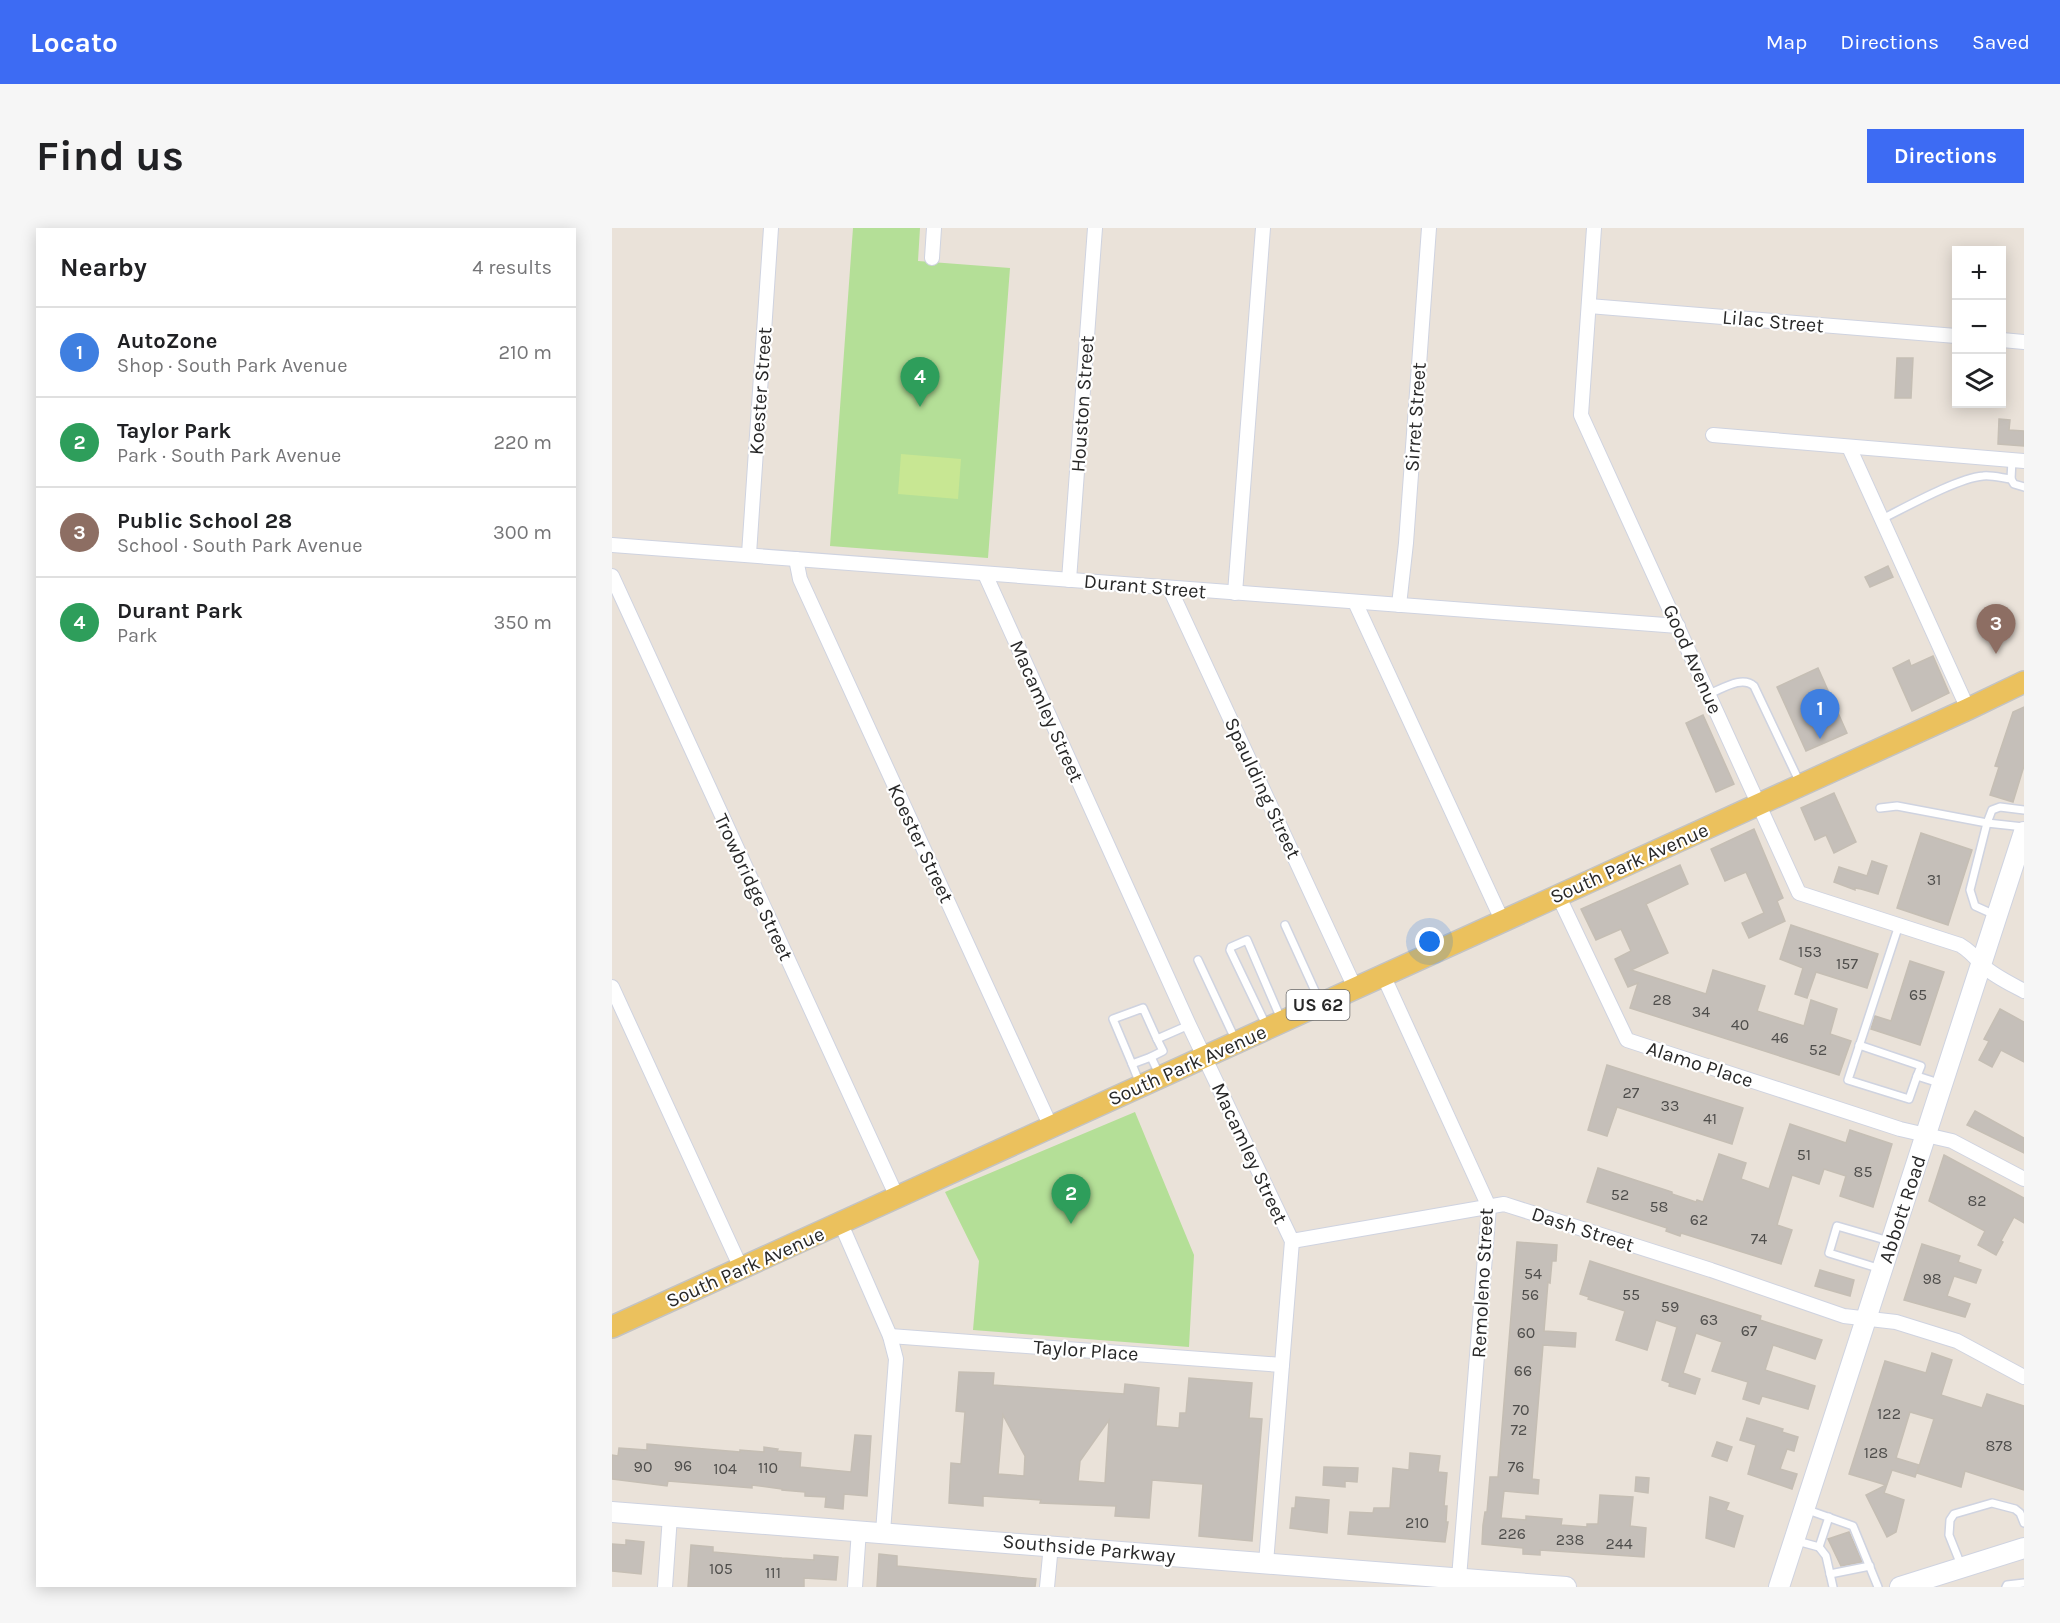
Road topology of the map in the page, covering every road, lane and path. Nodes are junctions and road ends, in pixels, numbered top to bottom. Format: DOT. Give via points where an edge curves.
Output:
graph roads {
  1 [pos="771,228"];
  2 [pos="934,228"];
  3 [pos="1095,228"];
  4 [pos="1263,228"];
  5 [pos="1429,228"];
  6 [pos="1594,228"];
  7 [pos="932,258"];
  8 [pos="1588,306"];
  9 [pos="1952,336"];
  10 [pos="2006,340"];
  11 [pos="2024,342"];
  12 [pos="1713,435"];
  13 [pos="1849,447"];
  14 [pos="2018,460"];
  15 [pos="2011,479"];
  16 [pos="2024,487"];
  17 [pos="1882,519"];
  18 [pos="612,545"];
  19 [pos="749,554"];
  20 [pos="796,559"];
  21 [pos="985,573"];
  22 [pos="612,576"];
  23 [pos="1069,580"];
  24 [pos="1170,589"];
  25 [pos="1235,593"];
  26 [pos="1355,602"];
  27 [pos="1400,605"];
  28 [pos="1678,626"];
  29 [pos="2024,682"];
  30 [pos="1709,694"];
  31 [pos="1968,709"];
  32 [pos="1801,785"];
  33 [pos="1759,804"];
  34 [pos="1880,808"];
  35 [pos="2024,810"];
  36 [pos="1987,823"];
  37 [pos="2023,836"];
  38 [pos="1558,895"];
  39 [pos="1997,916"];
  40 [pos="1502,920"];
  41 [pos="1899,925"];
  42 [pos="1285,926"];
  43 [pos="1198,960"];
  44 [pos="1982,964"];
  45 [pos="1383,975"];
  46 [pos="612,987"];
  47 [pos="1355,988"];
  48 [pos="2024,991"];
  49 [pos="1321,1004"];
  50 [pos="1189,1025"];
  51 [pos="1275,1025"];
  52 [pos="1157,1038"];
  53 [pos="1237,1043"];
  54 [pos="1859,1045"];
  55 [pos="1151,1057"];
  56 [pos="1205,1058"];
  57 [pos="1132,1064"];
  58 [pos="1160,1076"];
  59 [pos="1917,1076"];
  60 [pos="1943,1084"];
  61 [pos="1141,1085"];
  62 [pos="1051,1126"];
  63 [pos="1927,1134"];
  64 [pos="2024,1179"];
  65 [pos="897,1197"];
  66 [pos="1489,1207"];
  67 [pos="841,1224"];
  68 [pos="1292,1241"];
  69 [pos="1891,1242"];
  70 [pos="741,1268"];
  71 [pos="1882,1270"];
  72 [pos="1866,1318"];
  73 [pos="612,1327"];
  74 [pos="890,1336"];
  75 [pos="1282,1365"];
  76 [pos="2024,1377"];
  77 [pos="1804,1509"];
  78 [pos="612,1512"];
  79 [pos="2022,1512"];
  80 [pos="670,1516"];
  81 [pos="1829,1518"];
  82 [pos="2024,1523"];
  83 [pos="859,1530"];
  84 [pos="883,1532"];
  85 [pos="1794,1540"];
  86 [pos="1051,1545"];
  87 [pos="1819,1548"];
  88 [pos="2024,1548"];
  89 [pos="1834,1553"];
  90 [pos="1826,1556"];
  91 [pos="1266,1563"];
  92 [pos="1870,1566"];
  93 [pos="1962,1568"];
  94 [pos="1830,1574"];
  95 [pos="1459,1578"];
  96 [pos="2024,1583"];
  97 [pos="1538,1586"];
  98 [pos="665,1587"];
  99 [pos="855,1587"];
  100 [pos="1047,1587"];
  101 [pos="1566,1587"];
  102 [pos="1779,1587"];
  103 [pos="1833,1587"];
  104 [pos="1878,1587"];
  105 [pos="1900,1587"];
  106 [pos="2007,1587"];
  1 -- 19 [label="street, Koester Street"];
  2 -- 7 [label="street"];
  3 -- 23 [label="street, Houston Street"];
  4 -- 25 [label="street"];
  5 -- 27 [label="street, Sirret Street"];
  6 -- 8 [label="street, Good Avenue"];
  8 -- 9 [label="street, Lilac Street"];
  8 -- 28 [label="street, Good Avenue" via="1581,415"];
  10 -- 11 [label="street"];
  12 -- 13 [label="street"];
  13 -- 14 [label="street"];
  13 -- 17 [label="street"];
  14 -- 15 [label="lane"];
  15 -- 16 [label="lane"];
  15 -- 17 [label="lane" via="1973,478"];
  17 -- 31 [label="street"];
  18 -- 19 [label="street, Durant Street"];
  19 -- 20 [label="street, Durant Street"];
  20 -- 21 [label="street, Durant Street"];
  20 -- 62 [label="street, Koester Street" via="800,579"];
  21 -- 23 [label="street, Durant Street"];
  21 -- 50 [label="street, Macamley Street"];
  22 -- 65 [label="street, Trowbridge Street"];
  23 -- 24 [label="street, Durant Street"];
  24 -- 25 [label="street, Durant Street"];
  24 -- 47 [label="street, Spaulding Street"];
  25 -- 26 [label="street, Durant Street"];
  26 -- 27 [label="street, Durant Street"];
  26 -- 40 [label="street"];
  27 -- 28 [label="street, Durant Street"];
  28 -- 30 [label="street, Good Avenue"];
  29 -- 31 [label="main road, South Park Avenue / US 62"];
  30 -- 32 [label="lane" via="1749,681"];
  30 -- 33 [label="street, Good Avenue"];
  31 -- 32 [label="main road, South Park Avenue / US 62"];
  32 -- 33 [label="main road, South Park Avenue / US 62"];
  33 -- 38 [label="main road, South Park Avenue / US 62"];
  33 -- 41 [label="street, Good Avenue" via="1799,892"];
  34 -- 36 [label="lane" via="1897,806"];
  35 -- 36 [label="lane" via="2000,807 1992,810"];
  36 -- 37 [label="lane"];
  36 -- 39 [label="lane" via="1970,890 1975,906"];
  37 -- 39 [label="street, Abbott Road"];
  38 -- 40 [label="main road, South Park Avenue / US 62"];
  38 -- 63 [label="street, Alamo Place" via="1627,1040 1900,1129"];
  39 -- 44 [label="street, Abbott Road"];
  40 -- 45 [label="main road, South Park Avenue / US 62"];
  41 -- 44 [label="street, Good Avenue" via="1960,945"];
  41 -- 54 [label="lane"];
  42 -- 49 [label="lane"];
  43 -- 53 [label="lane"];
  44 -- 48 [label="street, Good Avenue"];
  44 -- 60 [label="street, Abbott Road"];
  45 -- 47 [label="main road, South Park Avenue / US 62"];
  45 -- 66 [label="street, Remoleno Street"];
  46 -- 70 [label="street"];
  47 -- 49 [label="main road, South Park Avenue / US 62"];
  49 -- 51 [label="main road, South Park Avenue / US 62"];
  50 -- 52 [label="lane"];
  50 -- 56 [label="street, Macamley Street"];
  51 -- 51 [label="lane" via="1247,940 1231,947 1230,950"];
  51 -- 53 [label="main road, South Park Avenue / US 62"];
  52 -- 55 [label="lane" via="1162,1051"];
  52 -- 57 [label="lane" via="1143,1008 1113,1019"];
  53 -- 56 [label="main road, South Park Avenue / US 62"];
  54 -- 59 [label="lane" via="1921,1066"];
  54 -- 59 [label="lane" via="1848,1080 1909,1098"];
  55 -- 57 [label="lane"];
  55 -- 58 [label="lane"];
  56 -- 58 [label="main road, South Park Avenue / US 62"];
  56 -- 68 [label="street, Macamley Street"];
  57 -- 61 [label="lane"];
  58 -- 61 [label="main road, South Park Avenue / US 62"];
  59 -- 60 [label="lane"];
  60 -- 63 [label="street, Abbott Road"];
  61 -- 62 [label="main road, South Park Avenue / US 62"];
  62 -- 65 [label="main road, South Park Avenue / US 62"];
  63 -- 64 [label="street, Alamo Place" via="1952,1141"];
  63 -- 69 [label="street, Abbott Road"];
  65 -- 67 [label="main road, South Park Avenue / US 62"];
  66 -- 68 [label="street, Dash Street"];
  66 -- 72 [label="street, Dash Street" via="1504,1204 1521,1209 1844,1316"];
  66 -- 95 [label="street, Remoleno Street"];
  67 -- 70 [label="main road, South Park Avenue / US 62"];
  67 -- 74 [label="street"];
  68 -- 75 [label="street, Macamley Street"];
  69 -- 71 [label="street, Abbott Road"];
  69 -- 71 [label="lane" via="1837,1226 1829,1253"];
  70 -- 73 [label="main road, South Park Avenue / US 62"];
  71 -- 72 [label="street, Abbott Road"];
  72 -- 76 [label="street, Dash Street" via="1896,1322 1957,1341"];
  72 -- 77 [label="street, Abbott Road"];
  74 -- 75 [label="street, Taylor Place"];
  74 -- 84 [label="street" via="896,1359"];
  75 -- 91 [label="street, Macamley Street"];
  77 -- 81 [label="lane"];
  77 -- 85 [label="street, Abbott Road"];
  78 -- 80 [label="street, Southside Parkway"];
  79 -- 82 [label="lane"];
  79 -- 93 [label="lane" via="1992,1503 1954,1514 1949,1535"];
  80 -- 83 [label="street, Southside Parkway"];
  80 -- 98 [label="street"];
  81 -- 87 [label="lane"];
  81 -- 92 [label="lane" via="1853,1526"];
  83 -- 84 [label="street, Southside Parkway"];
  83 -- 99 [label="street"];
  84 -- 86 [label="street, Southside Parkway"];
  85 -- 87 [label="lane"];
  85 -- 102 [label="street, Abbott Road"];
  86 -- 91 [label="street, Southside Parkway"];
  86 -- 100 [label="street"];
  87 -- 90 [label="lane"];
  88 -- 93 [label="street"];
  89 -- 90 [label="lane"];
  90 -- 94 [label="lane"];
  91 -- 95 [label="street, Southside Parkway"];
  92 -- 94 [label="lane"];
  92 -- 104 [label="lane"];
  93 -- 105 [label="street"];
  94 -- 103 [label="lane"];
  95 -- 97 [label="street, Southside Parkway"];
  96 -- 106 [label="lane"];
  97 -- 101 [label="street, Southside Parkway"];
}
